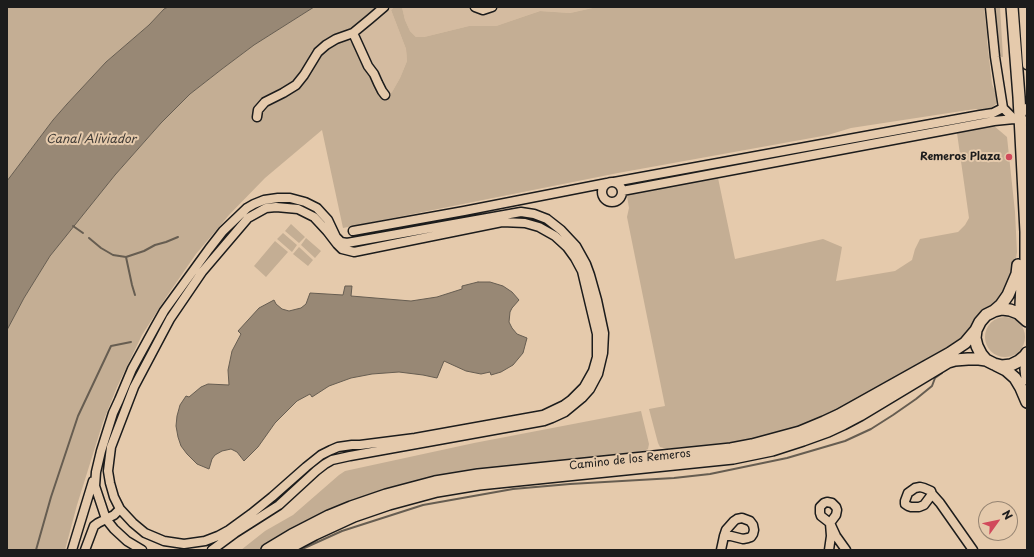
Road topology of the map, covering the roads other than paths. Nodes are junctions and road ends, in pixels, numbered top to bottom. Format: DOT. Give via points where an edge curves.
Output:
graph roads {
  1 [pos="384,7"];
  2 [pos="475,7"];
  3 [pos="492,7"];
  4 [pos="990,7"];
  5 [pos="1005,7"];
  6 [pos="1012,7"];
  7 [pos="1023,7"];
  8 [pos="353,33"];
  9 [pos="1027,65"];
  10 [pos="385,94"];
  11 [pos="1019,97"];
  12 [pos="1003,108"];
  13 [pos="1027,109"];
  14 [pos="257,117"];
  15 [pos="1020,120"];
  16 [pos="920,130"];
  17 [pos="786,151"];
  18 [pos="787,160"];
  19 [pos="611,183"];
  20 [pos="622,191"];
  21 [pos="534,214"];
  22 [pos="529,224"];
  23 [pos="555,225"];
  24 [pos="353,231"];
  25 [pos="549,233"];
  26 [pos="994,311"];
  27 [pos="1026,320"];
  28 [pos="976,330"];
  29 [pos="1027,353"];
  30 [pos="1027,360"];
  31 [pos="990,362"];
  32 [pos="1027,378"];
  33 [pos="1027,402"];
  34 [pos="111,488"];
  35 [pos="93,490"];
  36 [pos="932,494"];
  37 [pos="120,509"];
  38 [pos="106,519"];
  39 [pos="724,536"];
  40 [pos="167,542"];
  41 [pos="177,547"];
  42 [pos="72,550"];
  43 [pos="85,550"];
  44 [pos="142,550"];
  45 [pos="170,550"];
  46 [pos="212,550"];
  47 [pos="267,550"];
  48 [pos="285,550"];
  49 [pos="721,550"];
  50 [pos="829,550"];
  51 [pos="846,550"];
  52 [pos="973,550"];
  1 -- 8 [label="street"];
  2 -- 3 [label="street" via="483,10"];
  4 -- 12 [label="street"];
  5 -- 15 [label="main road"];
  6 -- 11 [label="main road"];
  7 -- 9 [label="street"];
  8 -- 10 [label="street" via="368,66"];
  8 -- 14 [label="street" via="336,39 318,52 296,85 265,102 258,110"];
  11 -- 13 [label="street"];
  11 -- 15 [label="main road"];
  12 -- 15 [label="street"];
  12 -- 16 [label="street" via="993,113"];
  15 -- 16 [label="street" via="994,120"];
  15 -- 26 [label="main road, Camino de los Remeros" via="1020,253 1013,284 1001,305"];
  15 -- 27 [label="main road" via="1026,232 1021,305"];
  16 -- 17 [label="street"];
  16 -- 18 [label="street"];
  17 -- 18 [label="street"];
  17 -- 19 [label="street"];
  18 -- 20 [label="street"];
  19 -- 20 [label="street" via="620,186"];
  19 -- 20 [label="street" via="601,191 603,198 608,202 618,201"];
  19 -- 24 [label="street"];
  21 -- 22 [label="street"];
  21 -- 23 [label="street"];
  21 -- 35 [label="street" via="505,214 347,243 336,237 328,220 317,208 305,202 278,198 264,200 247,208 209,249 155,326 132,369 113,413 100,452"];
  22 -- 25 [label="street"];
  22 -- 34 [label="street" via="502,222 354,252 342,249 334,243 328,231 314,217 298,209 266,208 248,218 202,272 170,319 134,387 111,446 108,471"];
  23 -- 25 [label="street"];
  23 -- 46 [label="street" via="576,246 586,264 604,333 598,374 582,398 565,412 544,421 332,460 279,504"];
  25 -- 41 [label="street" via="567,247 582,271 597,334 597,357 592,371 584,387 571,400 543,415 415,438 338,447 321,455 229,530 205,541"];
  26 -- 27 [label="main road" via="1010,310"];
  26 -- 28 [label="main road, Camino de los Remeros" via="986,315"];
  28 -- 31 [label="main road" via="977,346"];
  28 -- 47 [label="main road, Camino de los Remeros" via="965,343 950,353 856,406 800,432 731,449 478,475 435,482 351,507 304,528"];
  29 -- 31 [label="main road, Camino de los Remeros" via="1019,362 1011,365 1002,366"];
  30 -- 32 [label="main road"];
  31 -- 33 [label="main road" via="1015,378"];
  31 -- 48 [label="main road, Camino de los Remeros" via="968,359 948,362 843,424 772,450 732,458 479,484 437,491 354,516"];
  34 -- 35 [label="street" via="101,486"];
  34 -- 37 [label="street"];
  35 -- 38 [label="street"];
  35 -- 42 [label="street"];
  36 -- 52 [label="street"];
  37 -- 38 [label="street"];
  37 -- 40 [label="street" via="145,533"];
  38 -- 43 [label="street" via="94,526"];
  38 -- 44 [label="street" via="128,541"];
  39 -- 49 [label="street"];
  40 -- 41 [label="street"];
  40 -- 45 [label="street" via="170,544"];
  50 -- 51 [label="street" via="830,523"];
}
